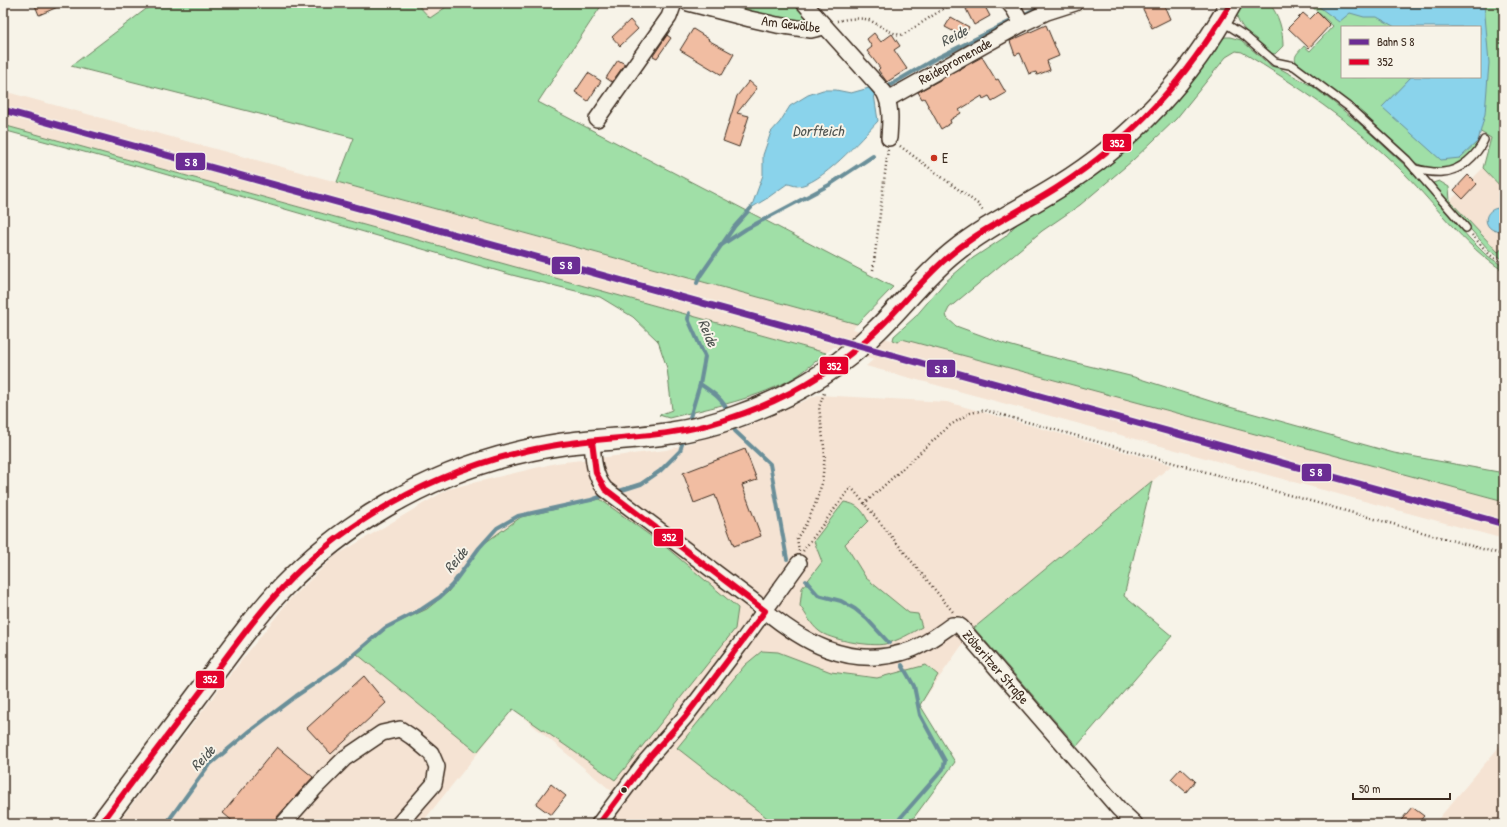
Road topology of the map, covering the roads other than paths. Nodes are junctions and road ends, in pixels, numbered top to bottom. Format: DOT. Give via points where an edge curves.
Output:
graph roads {
  1 [pos="674,3"];
  2 [pos="688,3"];
  3 [pos="804,3"];
  4 [pos="1075,3"];
  5 [pos="723,7"];
  6 [pos="1226,12"];
  7 [pos="1017,14"];
  8 [pos="824,26"];
  9 [pos="884,92"];
  10 [pos="597,119"];
  11 [pos="889,138"];
  12 [pos="1484,140"];
  13 [pos="1415,169"];
  14 [pos="1466,228"];
  15 [pos="592,441"];
  16 [pos="799,563"];
  17 [pos="765,611"];
  18 [pos="101,824"];
  19 [pos="283,824"];
  20 [pos="398,824"];
  21 [pos="598,824"];
  22 [pos="1134,824"];
  1 -- 10 [label="street" via="669,17"];
  2 -- 5 [label="street, Am Gewölbe"];
  3 -- 8 [label="street"];
  4 -- 7 [label="street, Reidepromenade" via="1047,12"];
  5 -- 8 [label="street, Am Gewölbe" via="777,25 811,30"];
  6 -- 13 [label="lane" via="1245,36 1275,62 1294,66 1350,108"];
  6 -- 15 [label="main road" via="1176,85 1122,140 1063,184 993,224 951,255 879,328 843,360 789,394 735,417 672,433"];
  7 -- 9 [label="street, Reidepromenade"];
  8 -- 9 [label="street, Am Gewölbe"];
  9 -- 11 [label="street" via="890,108"];
  12 -- 13 [label="lane" via="1480,150 1457,168 1444,172"];
  13 -- 14 [label="lane"];
  15 -- 17 [label="street, Zöberitzer Straße" via="594,466 605,489"];
  15 -- 18 [label="main road" via="513,454 451,474 384,507 329,545 284,586 253,622"];
  16 -- 17 [label="street"];
  17 -- 21 [label="street" via="685,717 647,760"];
  17 -- 22 [label="street, Zöberitzer Straße" via="784,627 817,646 841,654 869,657 912,650 952,625 958,625 967,632"];
  19 -- 20 [label="street" via="344,758 382,733 400,729 431,753 437,766 434,784"];
}
